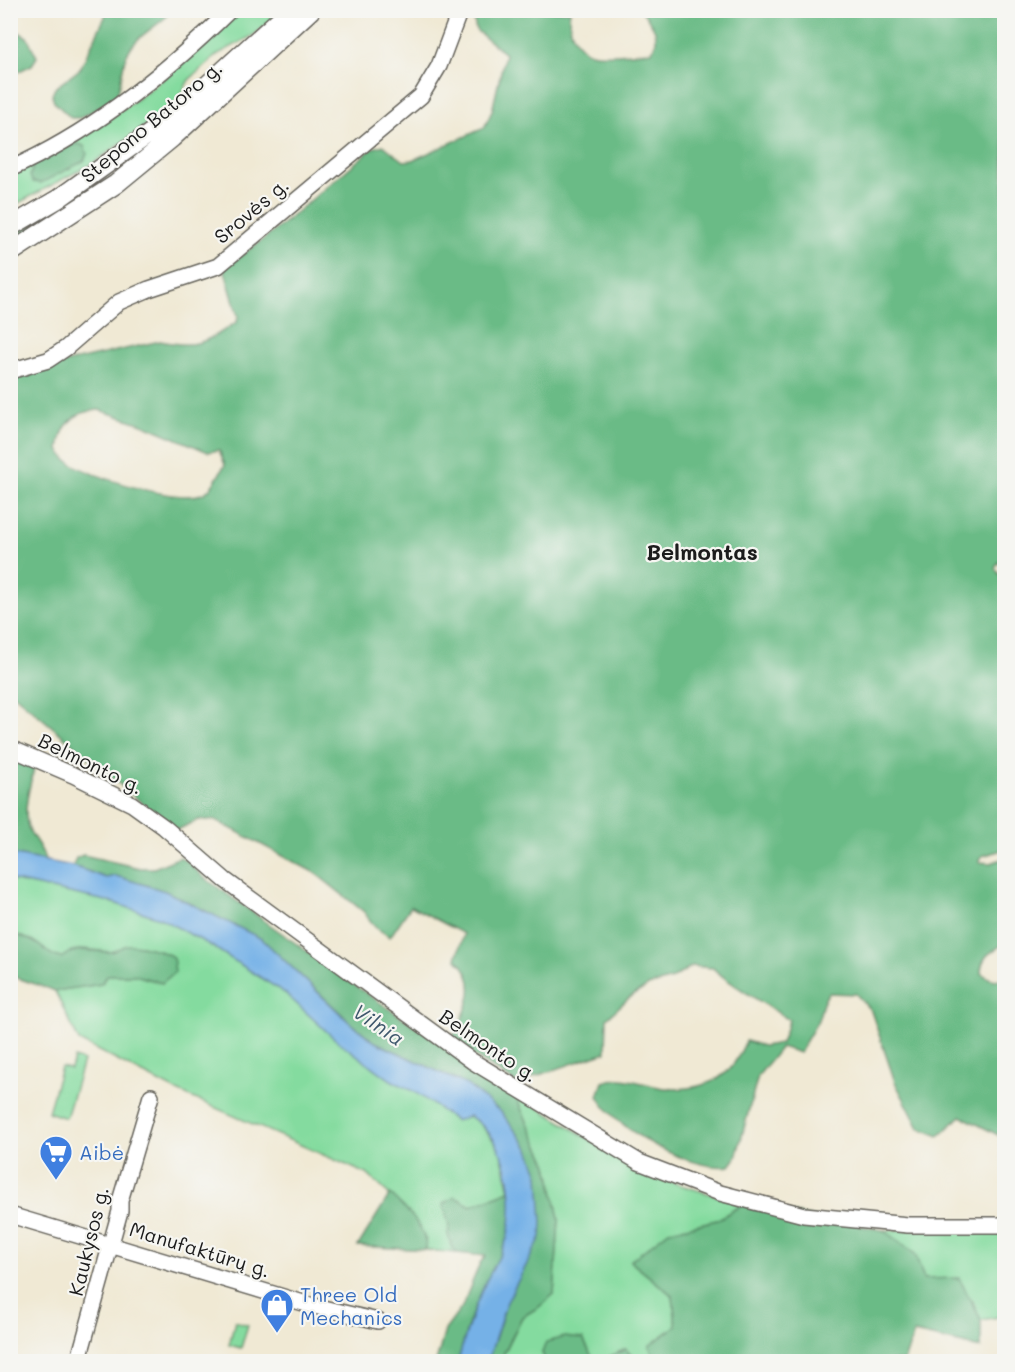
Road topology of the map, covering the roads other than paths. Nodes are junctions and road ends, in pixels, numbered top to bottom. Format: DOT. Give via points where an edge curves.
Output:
graph roads {
  1 [pos="230,10"];
  2 [pos="290,10"];
  3 [pos="311,10"];
  4 [pos="460,10"];
  5 [pos="10,169"];
  6 [pos="98,171"];
  7 [pos="10,214"];
  8 [pos="10,227"];
  9 [pos="10,253"];
  10 [pos="10,371"];
  11 [pos="10,748"];
  12 [pos="151,1096"];
  13 [pos="10,1215"];
  14 [pos="1005,1225"];
  15 [pos="111,1244"];
  16 [pos="378,1321"];
  17 [pos="78,1362"];
  1 -- 5 [label="street, Stepono Batoro g." via="150,83 33,159"];
  2 -- 6 [label="main road, Stepono Batoro g." via="170,119"];
  3 -- 9 [label="main road, Stepono Batoro g." via="116,184"];
  4 -- 10 [label="street, Srovės g." via="439,66 421,96 218,266 119,302 48,360"];
  6 -- 7 [label="main road"];
  6 -- 8 [label="main road, Stepono Batoro g."];
  11 -- 14 [label="street, Belmonto g." via="132,804 234,887 472,1061 639,1162 720,1193 804,1215 908,1225"];
  12 -- 15 [label="street, Kaukysos g."];
  13 -- 15 [label="street, Manufaktūrų g."];
  15 -- 16 [label="street, Manufaktūrų g." via="310,1305"];
  15 -- 17 [label="street, Kaukysos g."];
}
